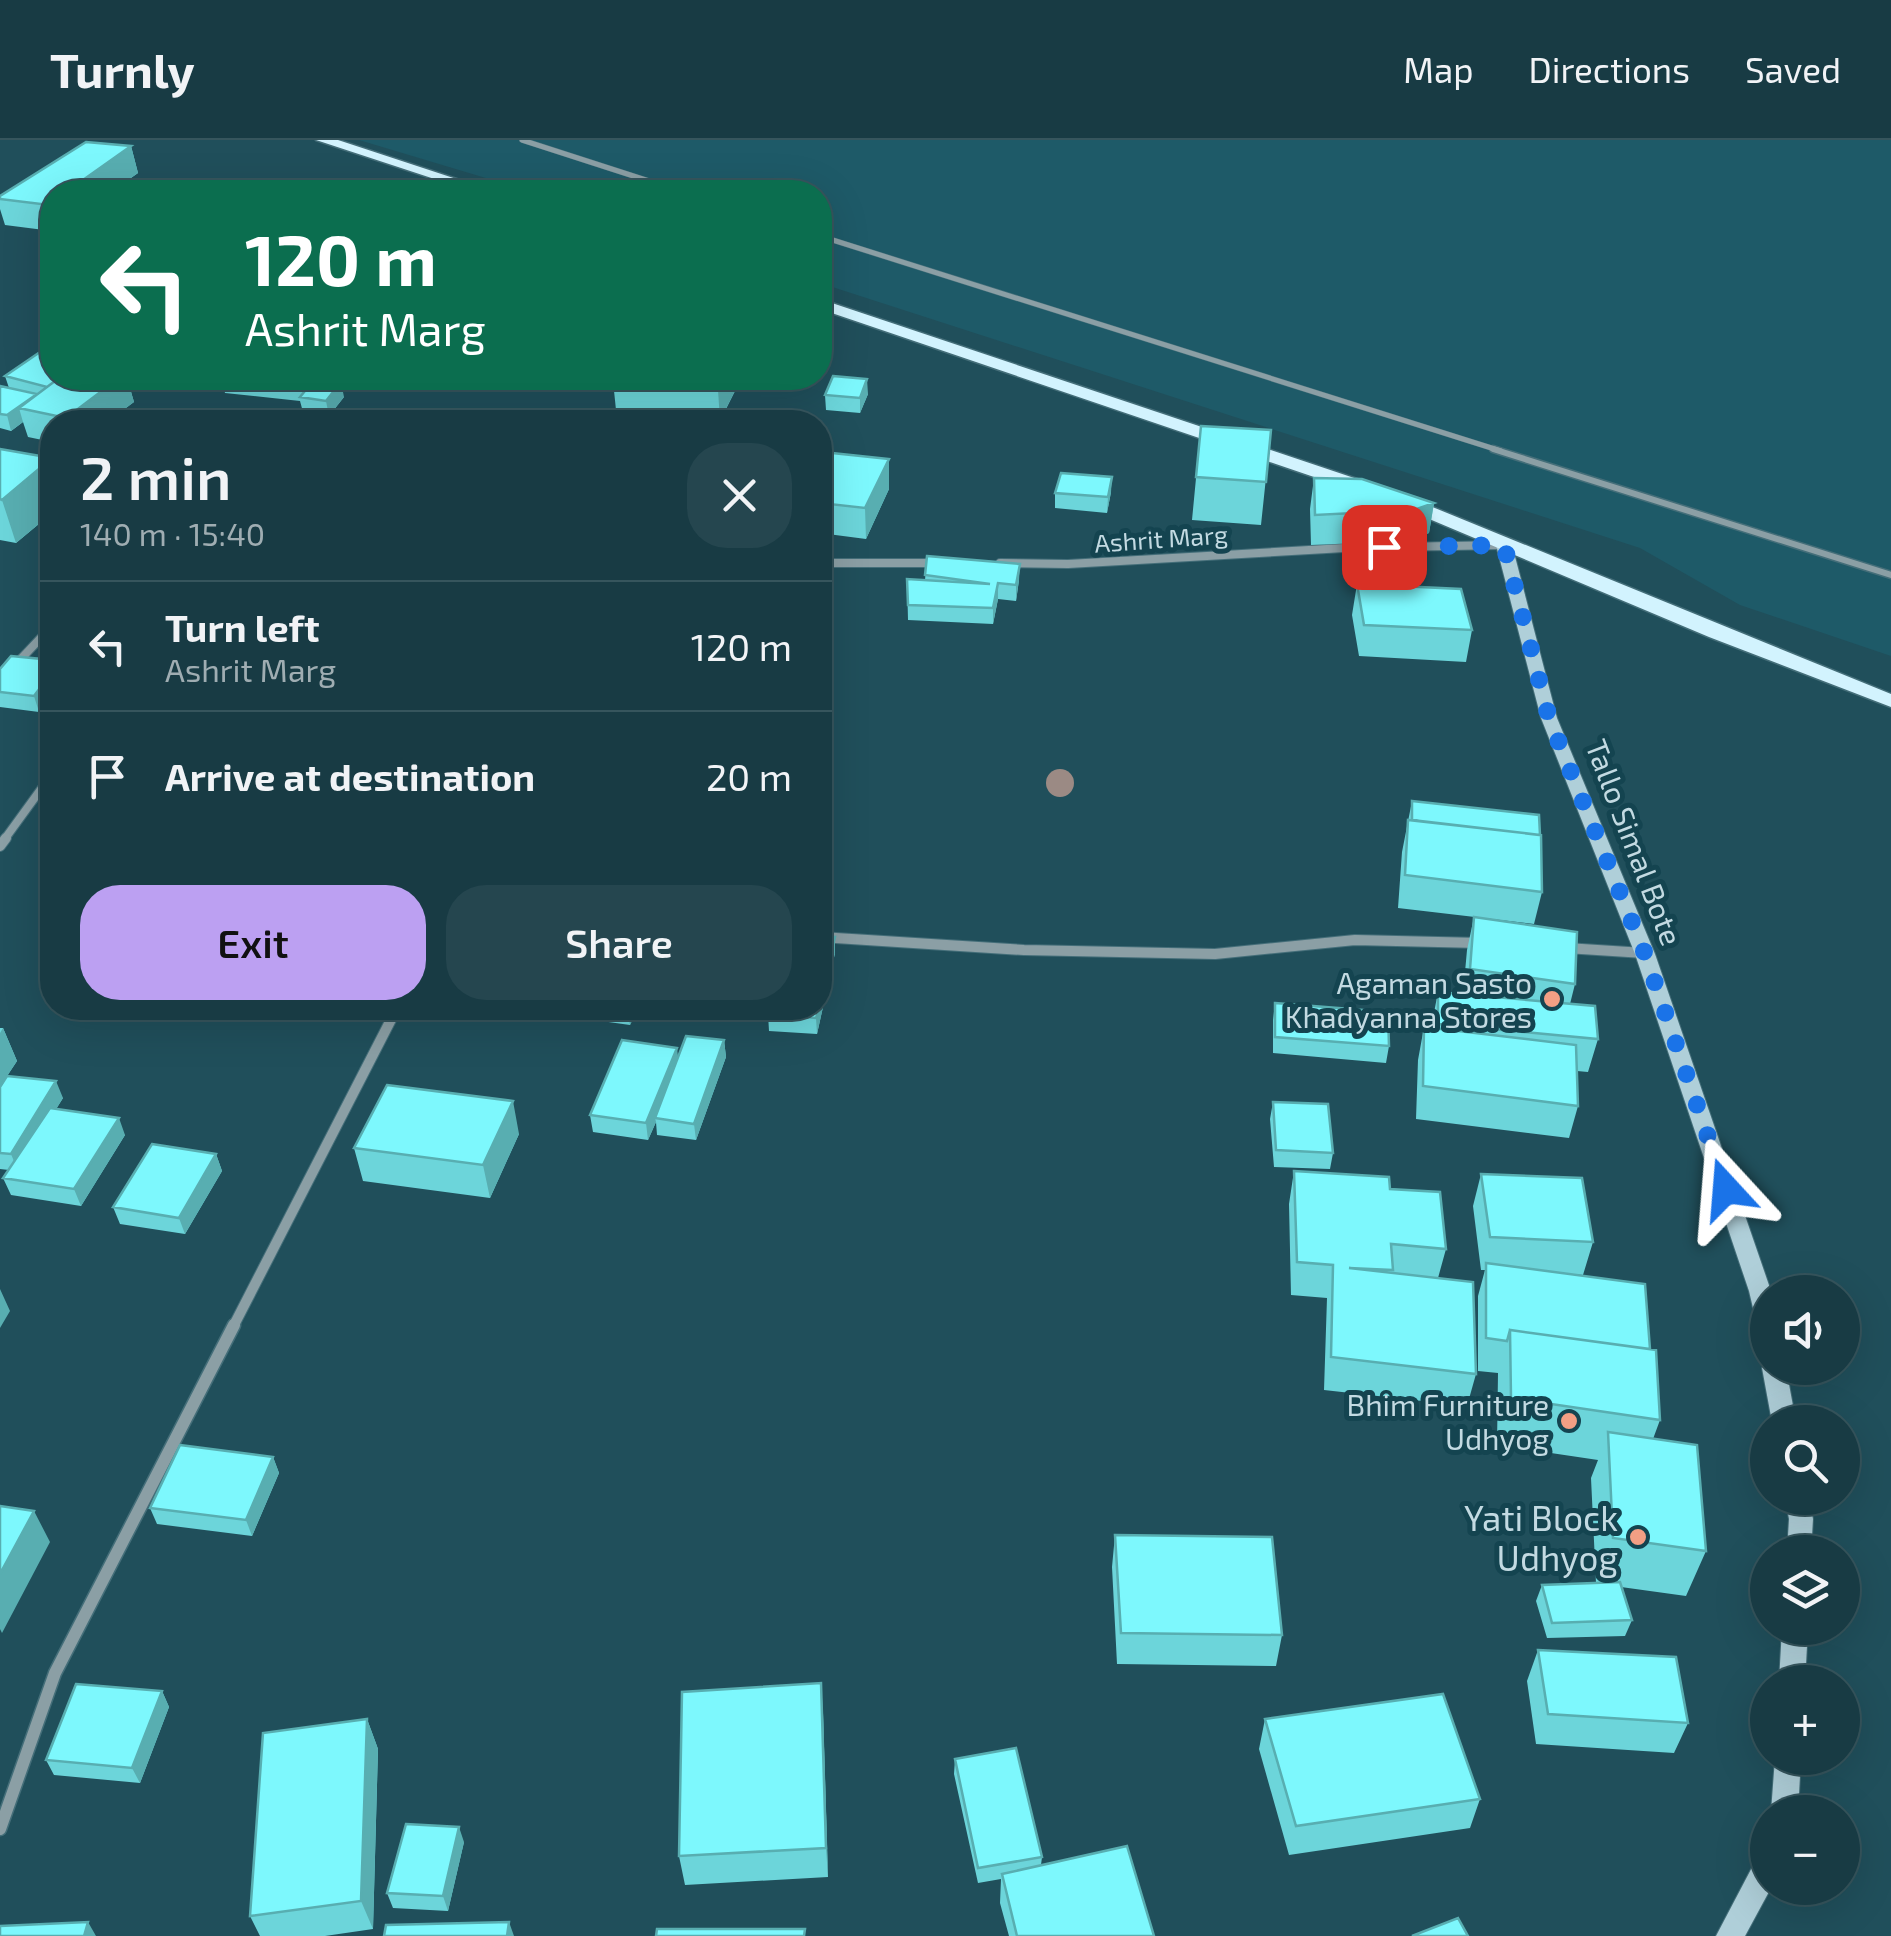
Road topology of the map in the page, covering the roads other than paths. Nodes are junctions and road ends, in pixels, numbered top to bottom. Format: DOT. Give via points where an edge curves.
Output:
graph roads {
  1 [pos="323,140"];
  2 [pos="522,140"];
  3 [pos="450,180"];
  4 [pos="646,180"];
  5 [pos="832,240"];
  6 [pos="832,308"];
  7 [pos="1504,545"];
  8 [pos="832,562"];
  9 [pos="954,563"];
  10 [pos="992,563"];
  11 [pos="1891,575"];
  12 [pos="40,639"];
  13 [pos="0,681"];
  14 [pos="1891,701"];
  15 [pos="40,791"];
  16 [pos="0,846"];
  17 [pos="832,938"];
  18 [pos="1486,943"];
  19 [pos="1546,947"];
  20 [pos="1645,954"];
  21 [pos="391,1020"];
  22 [pos="1755,1275"];
  23 [pos="0,1829"];
  24 [pos="1750,1899"];
  25 [pos="1730,1936"];
  1 -- 3 [label="main road"];
  2 -- 4 [label="lane"];
  5 -- 11 [label="lane"];
  6 -- 7 [label="main road" via="1456,520"];
  7 -- 10 [label="street, Ashrit Marg"];
  7 -- 14 [label="main road"];
  7 -- 20 [label="main road, Tallo Simal Bote" via="1549,718"];
  8 -- 9 [label="street"];
  12 -- 13 [label="street"];
  15 -- 16 [label="street"];
  17 -- 18 [label="street" via="1215,954 1355,940"];
  19 -- 20 [label="street"];
  20 -- 22 [label="main road, Tallo Simal Bote"];
  21 -- 23 [label="street" via="55,1672"];
  24 -- 25 [label="main road"];
}
